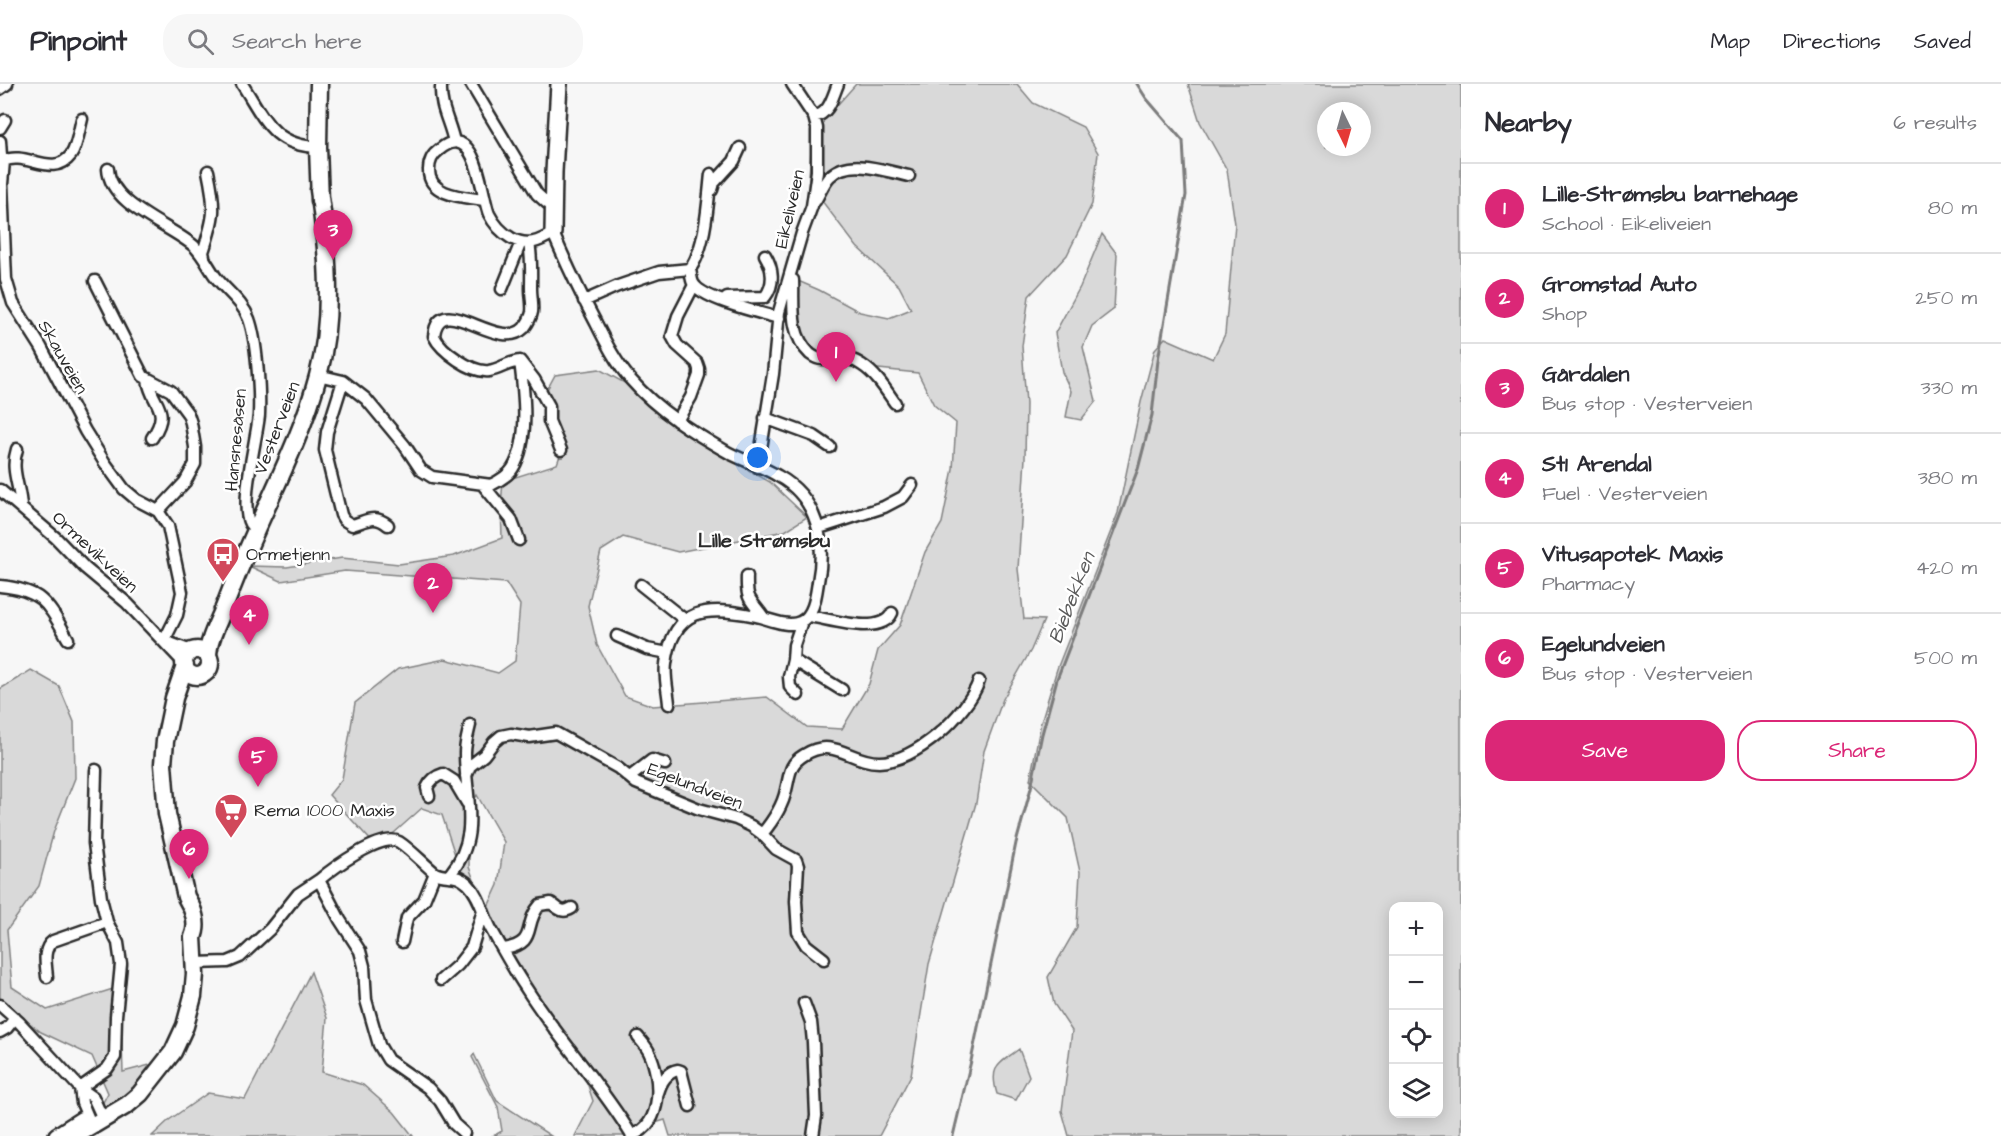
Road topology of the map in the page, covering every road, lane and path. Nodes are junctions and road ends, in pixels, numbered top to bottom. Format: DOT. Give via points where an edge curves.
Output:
graph roads {
  1 [pos="7,84"];
  2 [pos="242,84"];
  3 [pos="319,84"];
  4 [pos="471,84"];
  5 [pos="792,84"];
  6 [pos="838,84"];
  7 [pos="558,85"];
  8 [pos="441,87"];
  9 [pos="0,89"];
  10 [pos="814,117"];
  11 [pos="82,119"];
  12 [pos="0,141"];
  13 [pos="454,142"];
  14 [pos="318,147"];
  15 [pos="740,148"];
  16 [pos="4,161"];
  17 [pos="108,169"];
  18 [pos="208,171"];
  19 [pos="711,174"];
  20 [pos="909,176"];
  21 [pos="708,199"];
  22 [pos="484,200"];
  23 [pos="552,204"];
  24 [pos="812,206"];
  25 [pos="553,232"];
  26 [pos="525,243"];
  27 [pos="765,255"];
  28 [pos="204,258"];
  29 [pos="690,269"];
  30 [pos="791,277"];
  31 [pos="95,281"];
  32 [pos="694,285"];
  33 [pos="502,289"];
  34 [pos="712,296"];
  35 [pos="584,301"];
  36 [pos="779,318"];
  37 [pos="520,361"];
  38 [pos="318,375"];
  39 [pos="148,380"];
  40 [pos="343,381"];
  41 [pos="896,403"];
  42 [pos="765,418"];
  43 [pos="678,421"];
  44 [pos="152,438"];
  45 [pos="830,447"];
  46 [pos="17,448"];
  47 [pos="561,450"];
  48 [pos="758,467"];
  49 [pos="483,485"];
  50 [pos="912,485"];
  51 [pos="0,490"];
  52 [pos="21,507"];
  53 [pos="158,511"];
  54 [pos="388,525"];
  55 [pos="819,528"];
  56 [pos="256,530"];
  57 [pos="519,540"];
  58 [pos="747,576"];
  59 [pos="641,585"];
  60 [pos="0,586"];
  61 [pos="892,613"];
  62 [pos="764,618"];
  63 [pos="805,618"];
  64 [pos="684,620"];
  65 [pos="617,636"];
  66 [pos="68,639"];
  67 [pos="164,641"];
  68 [pos="668,653"];
  69 [pos="193,657"];
  70 [pos="793,660"];
  71 [pos="979,681"];
  72 [pos="842,690"];
  73 [pos="798,695"];
  74 [pos="669,704"];
  75 [pos="170,717"];
  76 [pos="470,725"];
  77 [pos="665,764"];
  78 [pos="96,770"];
  79 [pos="466,776"];
  80 [pos="630,777"];
  81 [pos="429,796"];
  82 [pos="469,806"];
  83 [pos="762,834"];
  84 [pos="435,873"];
  85 [pos="450,874"];
  86 [pos="319,880"];
  87 [pos="572,908"];
  88 [pos="483,910"];
  89 [pos="107,922"];
  90 [pos="402,942"];
  91 [pos="504,949"];
  92 [pos="824,959"];
  93 [pos="195,963"];
  94 [pos="47,977"];
  95 [pos="441,980"];
  96 [pos="804,1004"];
  97 [pos="0,1005"];
  98 [pos="15,1018"];
  99 [pos="0,1032"];
  100 [pos="638,1037"];
  101 [pos="80,1088"];
  102 [pos="656,1099"];
  103 [pos="690,1107"];
  104 [pos="95,1118"];
  105 [pos="464,1133"];
  106 [pos="57,1136"];
  107 [pos="75,1136"];
  108 [pos="632,1136"];
  109 [pos="813,1136"];
  1 -- 9 [label="street"];
  2 -- 14 [label="street" via="282,139 296,146"];
  3 -- 14 [label="main road, Vesterveien"];
  4 -- 23 [label="street" via="537,194"];
  5 -- 10 [label="street, Eikeliveien"];
  6 -- 10 [label="street" via="828,109"];
  7 -- 23 [label="main road"];
  8 -- 13 [label="street" via="442,107"];
  10 -- 24 [label="street, Eikeliveien" via="818,162"];
  11 -- 16 [label="street" via="71,155 64,161 50,166 19,158"];
  12 -- 16 [label="street, Skauveien"];
  13 -- 22 [label="street" via="465,146 473,156"];
  13 -- 22 [label="street" via="430,159 429,177 452,195"];
  14 -- 38 [label="main road, Vesterveien" via="327,280 326,324"];
  15 -- 21 [label="street" via="714,183"];
  16 -- 53 [label="street, Skauveien" via="6,279 13,303 105,463 124,489"];
  17 -- 28 [label="street, Hansnesåsen" via="110,182 124,199 183,238"];
  18 -- 28 [label="street" via="215,200"];
  19 -- 21 [label="street"];
  20 -- 24 [label="street" via="865,167 841,169 825,182"];
  21 -- 29 [label="street" via="698,252"];
  22 -- 26 [label="street" via="497,227"];
  23 -- 25 [label="main road"];
  24 -- 30 [label="street, Eikeliveien"];
  25 -- 26 [label="street" via="543,240"];
  25 -- 35 [label="street"];
  26 -- 33 [label="street"];
  26 -- 37 [label="street" via="532,313 526,326 518,334 506,336 446,318 439,323 434,336 441,346 477,371"];
  27 -- 34 [label="street" via="772,280 765,297"];
  28 -- 56 [label="street, Hansnesåsen" via="245,310 253,333 259,415 247,516"];
  29 -- 32 [label="street"];
  29 -- 35 [label="street" via="659,272"];
  30 -- 36 [label="street, Eikeliveien"];
  30 -- 41 [label="street, Eikeliveien" via="794,325 806,349 820,360 843,358 862,364"];
  31 -- 39 [label="street" via="139,371"];
  32 -- 34 [label="street"];
  32 -- 43 [label="street" via="672,336 697,363 699,375"];
  34 -- 36 [label="street"];
  35 -- 43 [label="street" via="614,358 631,381"];
  36 -- 42 [label="street, Eikeliveien"];
  37 -- 47 [label="street" via="549,406 549,421"];
  37 -- 49 [label="street" via="524,421 520,451 510,471 491,485"];
  38 -- 40 [label="street"];
  38 -- 56 [label="main road, Vesterveien"];
  39 -- 44 [label="street" via="161,413"];
  39 -- 53 [label="street" via="166,387 177,397 191,423 196,455 185,482"];
  40 -- 49 [label="street" via="366,399 421,470 432,477"];
  40 -- 54 [label="street" via="325,450 342,515 352,525 371,518"];
  42 -- 45 [label="street" via="814,436"];
  42 -- 48 [label="street, Eikeliveien"];
  43 -- 48 [label="street"];
  46 -- 52 [label="street" via="13,467"];
  48 -- 55 [label="street" via="785,480 802,496"];
  49 -- 57 [label="street" via="507,513"];
  50 -- 55 [label="street" via="903,497 884,507"];
  51 -- 52 [label="street, Ormevikveien"];
  52 -- 67 [label="street, Ormevikveien"];
  53 -- 67 [label="street" via="168,526 182,592 177,615"];
  55 -- 63 [label="street" via="822,561 815,598"];
  56 -- 69 [label="main road, Vesterveien" via="212,638"];
  58 -- 62 [label="street" via="746,594"];
  59 -- 64 [label="street"];
  60 -- 66 [label="street" via="27,590 40,597"];
  61 -- 63 [label="street" via="890,618 869,625"];
  62 -- 63 [label="street" via="790,624"];
  62 -- 64 [label="street" via="709,611"];
  63 -- 70 [label="street" via="794,645"];
  64 -- 68 [label="street"];
  65 -- 68 [label="street"];
  67 -- 69 [label="street, Ormevikveien"];
  68 -- 74 [label="street" via="665,666"];
  69 -- 75 [label="main road, Vesterveien" via="174,698"];
  69 -- 75 [label="main road, Vesterveien" via="189,673 200,675"];
  70 -- 72 [label="street"];
  70 -- 73 [label="street" via="790,687"];
  71 -- 83 [label="street" via="958,716 938,735 909,753 882,762 826,747 804,754 790,768 786,790"];
  75 -- 93 [label="main road, Vesterveien" via="163,779"];
  76 -- 79 [label="street" via="465,750"];
  77 -- 80 [label="street" via="652,760"];
  78 -- 89 [label="street" via="94,843"];
  79 -- 80 [label="street, Egelundveien" via="470,766 501,736 552,733 606,760"];
  79 -- 82 [label="street"];
  80 -- 83 [label="street, Egelundveien" via="699,809 736,819"];
  81 -- 82 [label="street" via="428,784 443,774 454,780"];
  82 -- 85 [label="street" via="468,844"];
  83 -- 92 [label="street, Egelundveien" via="776,849 796,860 798,932 806,945"];
  84 -- 85 [label="street"];
  84 -- 86 [label="street" via="400,842 390,840 358,853"];
  84 -- 90 [label="street" via="424,900 407,918"];
  85 -- 88 [label="street" via="469,885"];
  86 -- 93 [label="street" via="298,894 270,930 240,957 228,962"];
  86 -- 105 [label="street" via="360,951 366,1000 388,1060 428,1088"];
  87 -- 91 [label="street" via="561,911 551,903 540,904 523,943"];
  88 -- 91 [label="street"];
  88 -- 95 [label="street" via="472,947"];
  89 -- 94 [label="street" via="48,945"];
  89 -- 101 [label="street" via="121,964 115,1057 107,1070"];
  91 -- 108 [label="street" via="525,988"];
  93 -- 104 [label="main road, Vesterveien" via="193,996 173,1052 152,1078"];
  96 -- 109 [label="street" via="813,1042"];
  97 -- 98 [label="street"];
  98 -- 99 [label="street"];
  98 -- 101 [label="street"];
  100 -- 102 [label="street" via="654,1065"];
  101 -- 104 [label="street" via="93,1097"];
  102 -- 103 [label="street" via="669,1073 678,1070 683,1075"];
  102 -- 108 [label="street" via="653,1115"];
  104 -- 106 [label="main road, Vesterveien"];
  104 -- 107 [label="main road, Vesterveien"];
}
